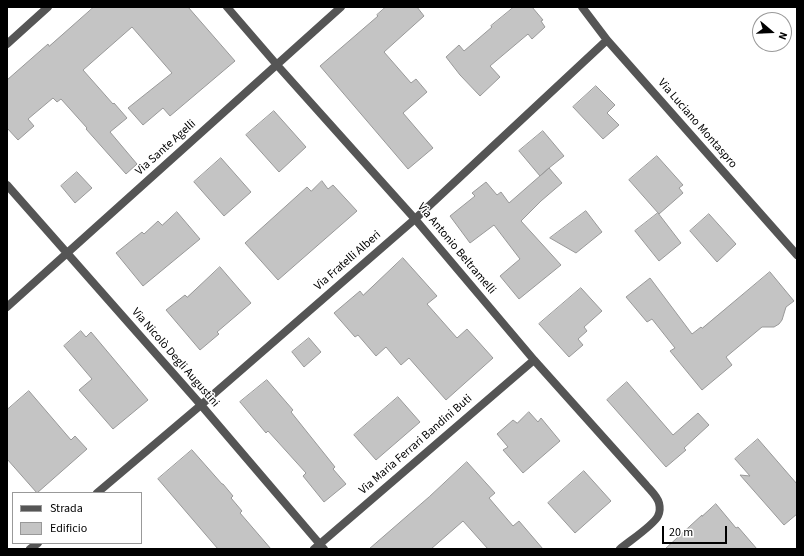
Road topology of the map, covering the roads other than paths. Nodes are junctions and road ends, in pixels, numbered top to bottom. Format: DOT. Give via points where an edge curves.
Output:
graph roads {
  1 [pos="48,7"];
  2 [pos="227,7"];
  3 [pos="341,7"];
  4 [pos="582,7"];
  5 [pos="607,40"];
  6 [pos="7,44"];
  7 [pos="276,65"];
  8 [pos="7,185"];
  9 [pos="415,219"];
  10 [pos="66,253"];
  11 [pos="797,255"];
  12 [pos="7,307"];
  13 [pos="534,360"];
  14 [pos="201,405"];
  15 [pos="98,492"];
  16 [pos="319,547"];
  17 [pos="620,549"];
  1 -- 6 [label="street"];
  2 -- 7 [label="street, Via Antonio Beltramelli"];
  3 -- 7 [label="street, Via Sante Agelli"];
  4 -- 5 [label="street, Via Luciano Montaspro"];
  5 -- 9 [label="street, Via Fratelli Alberi"];
  5 -- 11 [label="street, Via Luciano Montaspro"];
  7 -- 9 [label="street, Via Antonio Beltramelli"];
  7 -- 10 [label="street, Via Sante Agelli"];
  8 -- 10 [label="street, Via Nicolò Degli Augustini"];
  9 -- 13 [label="street, Via Antonio Beltramelli"];
  9 -- 14 [label="street, Via Fratelli Alberi"];
  10 -- 12 [label="street, Via Sante Agelli"];
  10 -- 14 [label="street, Via Nicolò Degli Augustini"];
  13 -- 16 [label="street, Via Maria Ferrari Bandini Buti"];
  13 -- 17 [label="street, Via Antonio Beltramelli" via="656,497 660,510 658,516"];
  14 -- 15 [label="street, Via Fratelli Alberi"];
  14 -- 16 [label="street, Via Nicolò Degli Augustini"];
}
